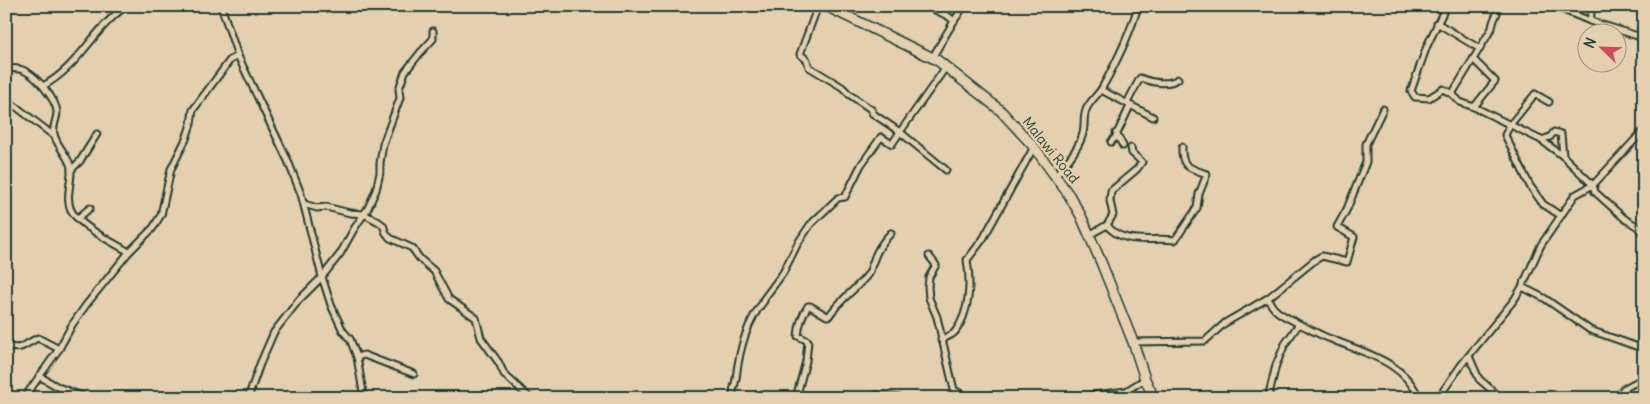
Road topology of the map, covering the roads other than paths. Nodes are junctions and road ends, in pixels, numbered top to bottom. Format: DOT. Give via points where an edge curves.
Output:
graph roads {
  1 [pos="126,6"];
  2 [pos="221,6"];
  3 [pos="818,6"];
  4 [pos="926,6"];
  5 [pos="964,6"];
  6 [pos="1138,6"];
  7 [pos="1446,6"];
  8 [pos="1499,6"];
  9 [pos="1554,6"];
  10 [pos="1592,6"];
  11 [pos="832,8"];
  12 [pos="954,21"];
  13 [pos="1590,21"];
  14 [pos="1644,21"];
  15 [pos="1437,23"];
  16 [pos="433,31"];
  17 [pos="1641,38"];
  18 [pos="1480,50"];
  19 [pos="238,56"];
  20 [pos="932,58"];
  21 [pos="1474,60"];
  22 [pos="946,67"];
  23 [pos="6,68"];
  24 [pos="1178,79"];
  25 [pos="43,86"];
  26 [pos="1101,90"];
  27 [pos="1452,94"];
  28 [pos="6,99"];
  29 [pos="1549,102"];
  30 [pos="1128,104"];
  31 [pos="1474,107"];
  32 [pos="1383,109"];
  33 [pos="1153,117"];
  34 [pos="1510,125"];
  35 [pos="1644,130"];
  36 [pos="900,132"];
  37 [pos="1116,133"];
  38 [pos="97,134"];
  39 [pos="54,136"];
  40 [pos="1541,140"];
  41 [pos="1110,142"];
  42 [pos="1123,146"];
  43 [pos="1034,147"];
  44 [pos="1182,147"];
  45 [pos="1131,148"];
  46 [pos="1563,156"];
  47 [pos="71,170"];
  48 [pos="946,170"];
  49 [pos="1056,176"];
  50 [pos="1593,184"];
  51 [pos="304,204"];
  52 [pos="90,208"];
  53 [pos="364,214"];
  54 [pos="1561,216"];
  55 [pos="78,218"];
  56 [pos="1107,225"];
  57 [pos="891,233"];
  58 [pos="1090,235"];
  59 [pos="1644,235"];
  60 [pos="129,252"];
  61 [pos="929,256"];
  62 [pos="322,277"];
  63 [pos="1522,287"];
  64 [pos="1268,298"];
  65 [pos="1299,324"];
  66 [pos="941,340"];
  67 [pos="1133,342"];
  68 [pos="6,346"];
  69 [pos="1644,349"];
  70 [pos="59,350"];
  71 [pos="1469,356"];
  72 [pos="357,357"];
  73 [pos="414,374"];
  74 [pos="39,376"];
  75 [pos="1644,378"];
  76 [pos="1145,379"];
  77 [pos="954,390"];
  78 [pos="1110,393"];
  79 [pos="24,398"];
  80 [pos="87,398"];
  81 [pos="248,398"];
  82 [pos="364,398"];
  83 [pos="530,398"];
  84 [pos="734,398"];
  85 [pos="796,398"];
  86 [pos="875,398"];
  87 [pos="900,398"];
  88 [pos="949,398"];
  89 [pos="969,398"];
  90 [pos="1072,398"];
  91 [pos="1095,398"];
  92 [pos="1154,398"];
  93 [pos="1268,398"];
  94 [pos="1419,398"];
  95 [pos="1438,398"];
  96 [pos="1501,398"];
  97 [pos="1619,398"];
  1 -- 25 [label="street" via="91,39 74,62 55,80"];
  2 -- 19 [label="street"];
  3 -- 36 [label="street" via="800,54 809,67 842,87"];
  4 -- 12 [label="street"];
  5 -- 12 [label="street"];
  6 -- 26 [label="street"];
  7 -- 15 [label="street"];
  8 -- 18 [label="street" via="1497,17"];
  9 -- 13 [label="street"];
  10 -- 13 [label="street"];
  11 -- 20 [label="main road, Malawi Road"];
  12 -- 20 [label="street"];
  13 -- 17 [label="street"];
  14 -- 17 [label="street"];
  15 -- 18 [label="street"];
  15 -- 27 [label="street" via="1411,91 1415,97 1429,98 1442,89"];
  16 -- 53 [label="street" via="433,39 405,72 399,89 400,98 383,144 376,190"];
  18 -- 21 [label="street"];
  19 -- 51 [label="street"];
  19 -- 60 [label="street" via="230,60 192,110 186,139 171,169 161,215"];
  20 -- 22 [label="main road, Malawi Road"];
  21 -- 27 [label="street"];
  21 -- 31 [label="street" via="1495,81"];
  22 -- 36 [label="street"];
  22 -- 43 [label="main road, Malawi Road" via="1000,110"];
  23 -- 25 [label="street" via="25,71"];
  24 -- 30 [label="street" via="1154,82 1140,78"];
  25 -- 39 [label="street" via="57,111"];
  26 -- 30 [label="street"];
  26 -- 49 [label="street" via="1086,109 1083,134 1068,162"];
  27 -- 31 [label="street" via="1460,102"];
  28 -- 39 [label="street"];
  29 -- 34 [label="street" via="1535,94"];
  30 -- 33 [label="street"];
  30 -- 37 [label="street"];
  31 -- 34 [label="street"];
  32 -- 64 [label="street" via="1366,144 1366,162 1337,227 1354,237 1347,262 1322,256"];
  34 -- 40 [label="street"];
  34 -- 54 [label="street" via="1505,135 1530,186 1543,204"];
  35 -- 50 [label="street"];
  36 -- 48 [label="street"];
  36 -- 84 [label="street" via="892,144 881,137 861,165 845,197 838,198 810,225 783,273 756,310 736,368"];
  37 -- 41 [label="street"];
  37 -- 42 [label="street"];
  38 -- 47 [label="street"];
  39 -- 47 [label="street" via="70,162"];
  40 -- 46 [label="street"];
  40 -- 46 [label="street" via="1554,132 1560,134"];
  43 -- 49 [label="main road, Malawi Road"];
  43 -- 66 [label="street" via="983,239 967,260 970,286 966,310 954,333"];
  44 -- 56 [label="street" via="1181,155 1186,164 1207,174 1197,208 1175,240 1125,238 1113,233"];
  45 -- 56 [label="street" via="1142,162 1111,191 1114,214"];
  46 -- 50 [label="street"];
  47 -- 55 [label="street" via="69,205"];
  49 -- 58 [label="main road, Malawi Road"];
  50 -- 54 [label="street" via="1575,195"];
  50 -- 59 [label="street" via="1595,192"];
  51 -- 53 [label="street"];
  51 -- 62 [label="street"];
  52 -- 55 [label="street"];
  53 -- 62 [label="street"];
  53 -- 83 [label="street" via="383,225 390,238 412,248 434,271 449,299 476,318 481,338 504,374"];
  54 -- 63 [label="street" via="1541,245"];
  55 -- 60 [label="street"];
  56 -- 58 [label="street"];
  57 -- 85 [label="street" via="876,254 870,271 830,316 808,306 801,317 798,336 808,341 808,350"];
  58 -- 67 [label="main road, Malawi Road"];
  60 -- 70 [label="street" via="86,305"];
  61 -- 66 [label="street" via="936,265 928,287"];
  62 -- 72 [label="street" via="342,331 350,338"];
  62 -- 81 [label="street" via="274,332"];
  63 -- 69 [label="street" via="1590,330"];
  63 -- 71 [label="street"];
  64 -- 65 [label="street" via="1271,306"];
  64 -- 67 [label="street" via="1225,323 1205,341"];
  65 -- 93 [label="street" via="1276,365"];
  65 -- 94 [label="street" via="1384,359 1414,386"];
  66 -- 77 [label="street"];
  67 -- 76 [label="main road, Malawi Road"];
  68 -- 70 [label="street" via="22,348 38,338"];
  70 -- 74 [label="street"];
  71 -- 95 [label="street"];
  71 -- 96 [label="street" via="1479,379"];
  72 -- 73 [label="street" via="364,355"];
  72 -- 82 [label="street"];
  74 -- 79 [label="street"];
  74 -- 80 [label="street" via="58,388"];
  75 -- 97 [label="street" via="1623,390"];
  76 -- 78 [label="street" via="1126,391"];
  76 -- 92 [label="main road, Malawi Road"];
  77 -- 88 [label="street"];
  77 -- 89 [label="street"];
  78 -- 90 [label="street"];
  78 -- 91 [label="street"];
  86 -- 87 [label="street" via="876,395"];
}
